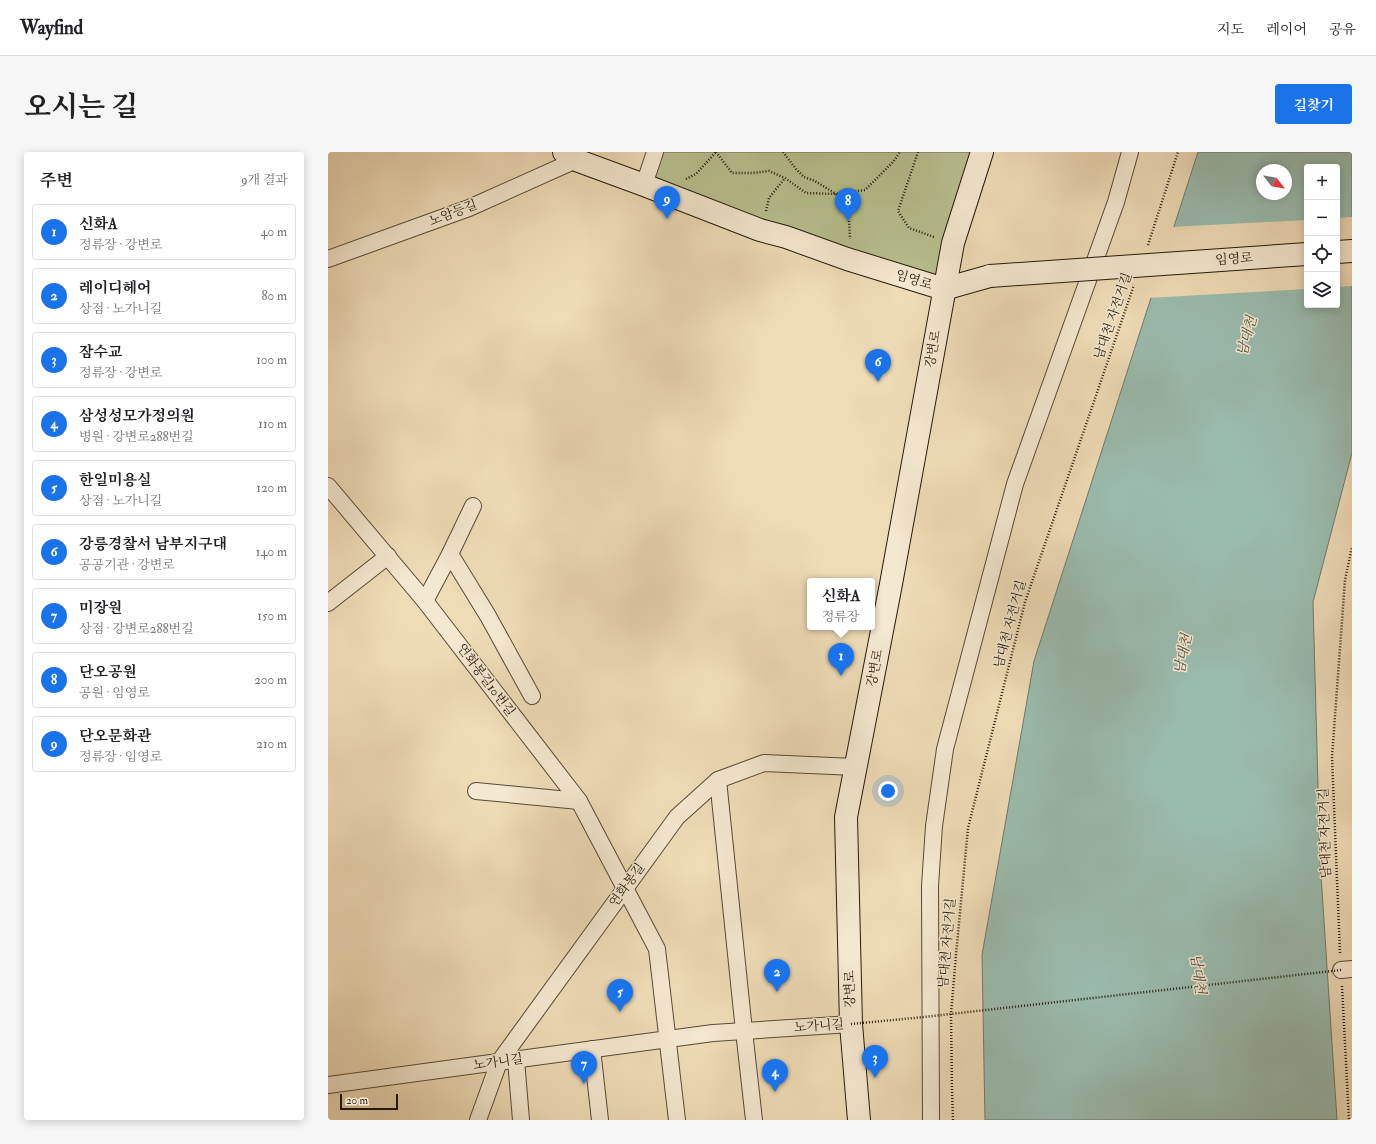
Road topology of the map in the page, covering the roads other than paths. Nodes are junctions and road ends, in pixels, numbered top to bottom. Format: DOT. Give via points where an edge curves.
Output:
graph roads {
  1 [pos="655,152"];
  2 [pos="982,152"];
  3 [pos="1130,152"];
  4 [pos="570,156"];
  5 [pos="644,185"];
  6 [pos="1352,251"];
  7 [pos="1340,252"];
  8 [pos="1304,254"];
  9 [pos="328,258"];
  10 [pos="944,289"];
  11 [pos="328,486"];
  12 [pos="473,506"];
  13 [pos="450,554"];
  14 [pos="388,556"];
  15 [pos="425,601"];
  16 [pos="328,603"];
  17 [pos="532,696"];
  18 [pos="855,767"];
  19 [pos="718,780"];
  20 [pos="476,791"];
  21 [pos="579,802"];
  22 [pos="625,888"];
  23 [pos="851,1024"];
  24 [pos="744,1031"];
  25 [pos="668,1039"];
  26 [pos="592,1049"];
  27 [pos="516,1060"];
  28 [pos="498,1062"];
  29 [pos="328,1085"];
  30 [pos="478,1120"];
  31 [pos="521,1120"];
  32 [pos="600,1120"];
  33 [pos="677,1120"];
  34 [pos="754,1120"];
  35 [pos="859,1120"];
  36 [pos="931,1120"];
  1 -- 5 [label="street"];
  2 -- 10 [label="street, 강변로" via="953,244"];
  3 -- 36 [label="street" via="1113,210 1015,484 945,749 934,826 930,886"];
  4 -- 5 [label="street, 임영로"];
  4 -- 9 [label="street, 노암등길" via="469,208"];
  5 -- 10 [label="street, 임영로" via="760,230"];
  6 -- 7 [label="street"];
  8 -- 10 [label="street, 임영로, bridge" via="990,276"];
  10 -- 18 [label="street, 강변로"];
  11 -- 14 [label="street, 연화봉길10번길"];
  12 -- 13 [label="street"];
  13 -- 15 [label="street"];
  13 -- 17 [label="street"];
  14 -- 15 [label="street, 연화봉길10번길"];
  14 -- 16 [label="street"];
  15 -- 21 [label="street, 연화봉길10번길"];
  18 -- 19 [label="street, 연화봉길" via="764,763"];
  18 -- 23 [label="street, 강변로" via="846,817"];
  19 -- 22 [label="street, 연화봉길" via="677,817"];
  19 -- 24 [label="street"];
  20 -- 21 [label="street"];
  21 -- 22 [label="street, 연화봉길10번길"];
  22 -- 25 [label="street" via="657,949"];
  22 -- 28 [label="street, 연화봉길"];
  23 -- 24 [label="street, 노가니길"];
  23 -- 35 [label="street, 강변로"];
  24 -- 25 [label="street, 노가니길"];
  24 -- 34 [label="street"];
  25 -- 26 [label="street, 노가니길"];
  25 -- 33 [label="street"];
  26 -- 27 [label="street, 노가니길"];
  26 -- 32 [label="street"];
  27 -- 28 [label="street, 노가니길"];
  27 -- 31 [label="street"];
  28 -- 29 [label="street, 노가니길"];
  28 -- 30 [label="street, 연화봉길"];
}
